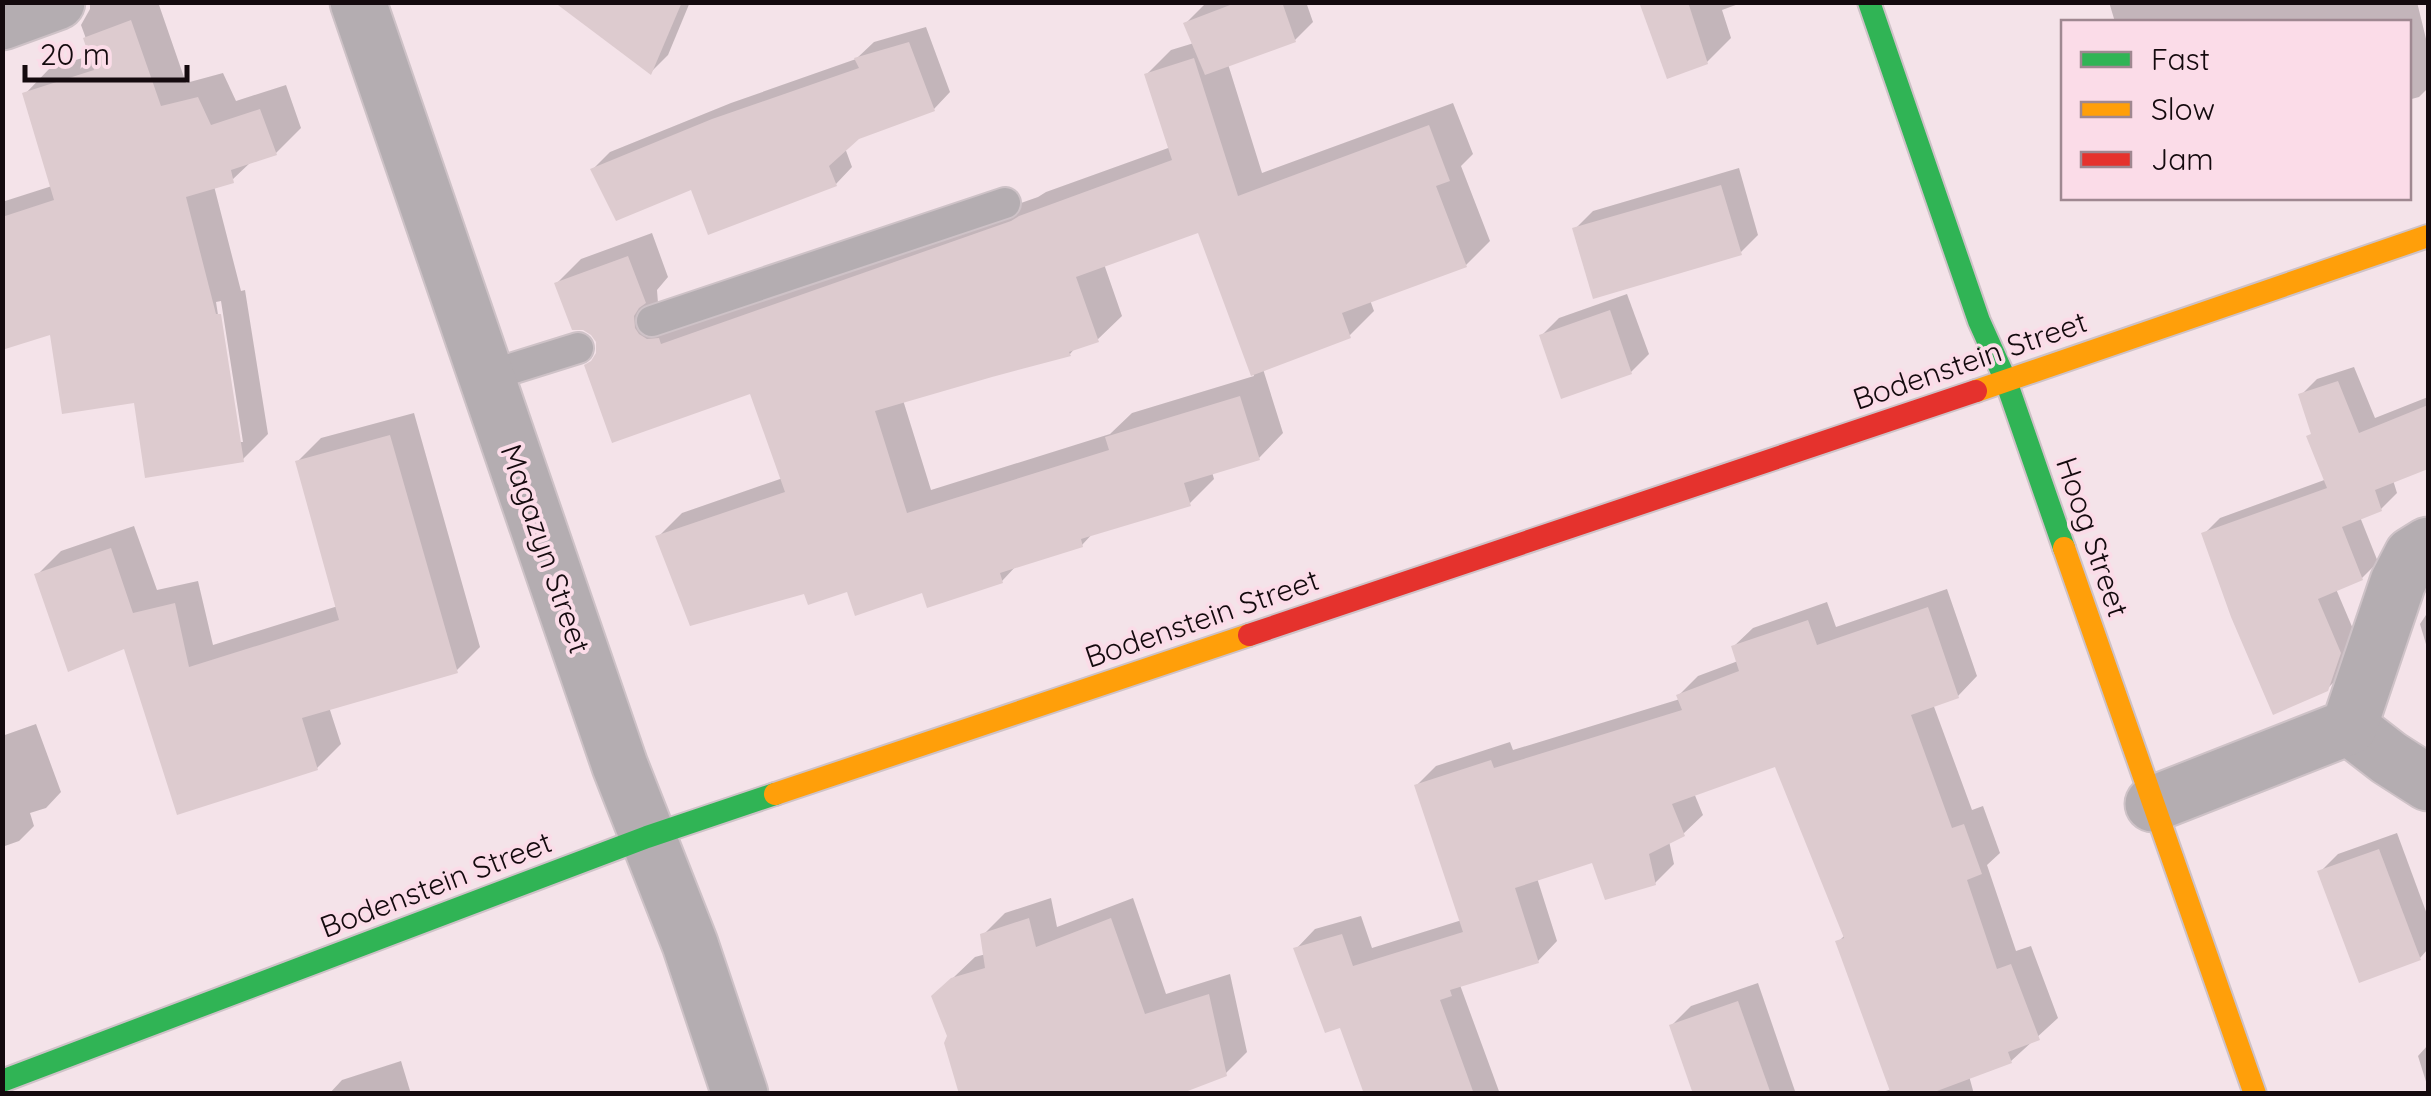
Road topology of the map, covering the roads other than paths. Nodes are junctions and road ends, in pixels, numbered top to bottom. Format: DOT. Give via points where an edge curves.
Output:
graph roads {
  1 [pos="57,2"];
  2 [pos="358,2"];
  3 [pos="1869,2"];
  4 [pos="2,22"];
  5 [pos="1005,203"];
  6 [pos="2428,236"];
  7 [pos="652,321"];
  8 [pos="578,348"];
  9 [pos="486,377"];
  10 [pos="2006,381"];
  11 [pos="2428,544"];
  12 [pos="2349,727"];
  13 [pos="2428,782"];
  14 [pos="2153,804"];
  15 [pos="648,837"];
  16 [pos="2,1080"];
  17 [pos="740,1094"];
  18 [pos="2255,1094"];
  1 -- 4 [label="street"];
  2 -- 9 [label="street, Magazyn Street"];
  3 -- 10 [label="street, Hoog Street"];
  5 -- 7 [label="lane"];
  6 -- 10 [label="street, Bodenstein Street"];
  8 -- 9 [label="lane"];
  9 -- 15 [label="street, Magazyn Street"];
  10 -- 14 [label="street, Hoog Street"];
  10 -- 15 [label="street, Bodenstein Street"];
  11 -- 12 [label="street" via="2412,556 2398,582"];
  12 -- 13 [label="street"];
  12 -- 14 [label="street"];
  14 -- 18 [label="street, Hoog Street"];
  15 -- 16 [label="street, Bodenstein Street"];
  15 -- 17 [label="street, Magazyn Street"];
}
